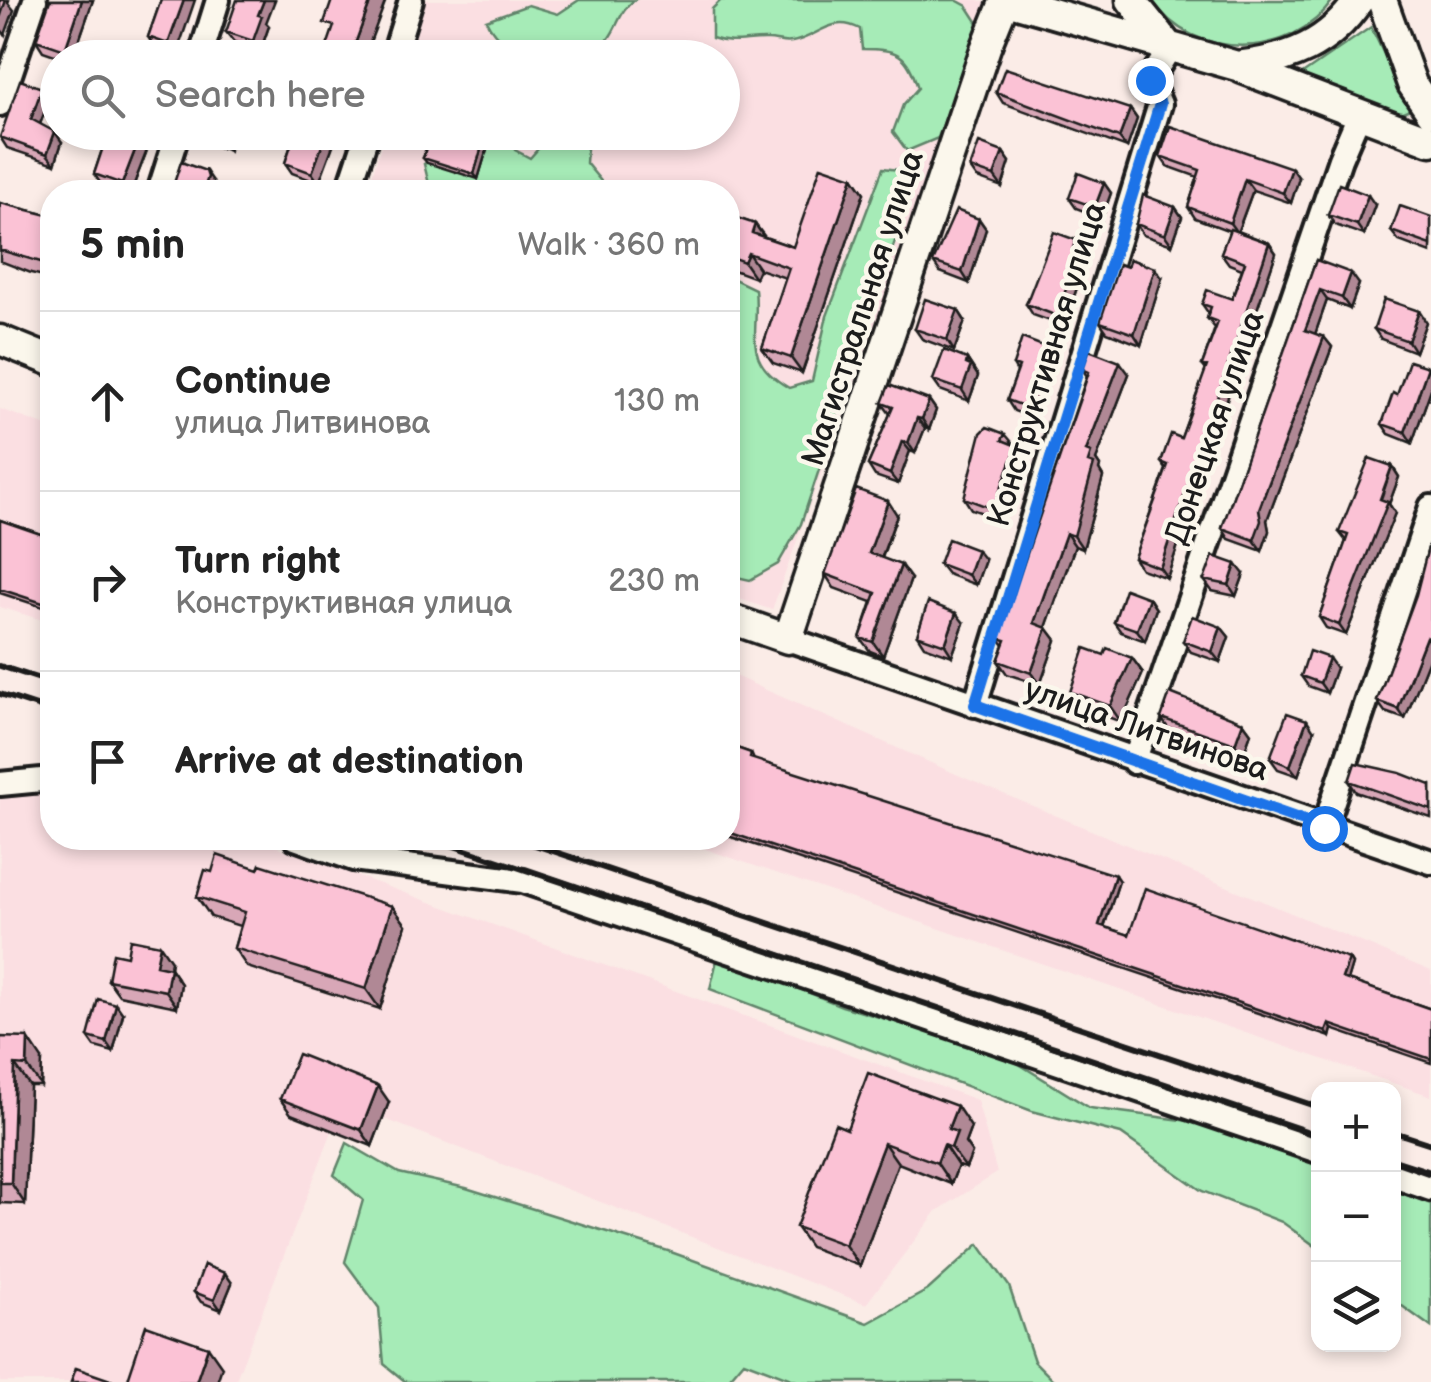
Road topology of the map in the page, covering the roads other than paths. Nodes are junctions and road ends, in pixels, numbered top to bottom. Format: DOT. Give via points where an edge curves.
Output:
graph roads {
  1 [pos="35,0"];
  2 [pos="218,0"];
  3 [pos="411,0"];
  4 [pos="1006,0"];
  5 [pos="1131,0"];
  6 [pos="1360,0"];
  7 [pos="1382,0"];
  8 [pos="206,40"];
  9 [pos="399,40"];
  10 [pos="1170,48"];
  11 [pos="1237,66"];
  12 [pos="0,104"];
  13 [pos="1431,112"];
  14 [pos="1359,115"];
  15 [pos="1431,141"];
  16 [pos="172,150"];
  17 [pos="362,150"];
  18 [pos="163,180"];
  19 [pos="352,180"];
  20 [pos="0,340"];
  21 [pos="40,356"];
  22 [pos="1431,507"];
  23 [pos="740,622"];
  24 [pos="788,639"];
  25 [pos="975,705"];
  26 [pos="1134,762"];
  27 [pos="40,779"];
  28 [pos="0,784"];
  29 [pos="1324,828"];
  30 [pos="328,850"];
  31 [pos="1431,862"];
  32 [pos="1311,1149"];
  33 [pos="1401,1178"];
  34 [pos="1431,1188"];
  1 -- 12 [label="street"];
  2 -- 8 [label="street"];
  3 -- 9 [label="street"];
  4 -- 10 [label="main road"];
  4 -- 24 [label="main road, Магистральная улица"];
  5 -- 10 [label="main road"];
  6 -- 11 [label="main road" via="1336,30 1307,50"];
  7 -- 13 [label="main road" via="1412,84"];
  10 -- 11 [label="main road"];
  10 -- 25 [label="street, Конструктивная улица" via="1150,80 1160,104"];
  11 -- 14 [label="main road"];
  14 -- 15 [label="main road"];
  14 -- 26 [label="street, Донецкая улица"];
  16 -- 18 [label="street"];
  17 -- 19 [label="street"];
  20 -- 21 [label="main road"];
  22 -- 29 [label="street"];
  23 -- 24 [label="main road, улица Литвинова"];
  24 -- 25 [label="street, улица Литвинова"];
  25 -- 26 [label="street, улица Литвинова"];
  26 -- 29 [label="street, улица Литвинова"];
  27 -- 28 [label="street"];
  29 -- 31 [label="street, улица Литвинова"];
  30 -- 32 [label="street" via="523,882"];
  33 -- 34 [label="street"];
}
